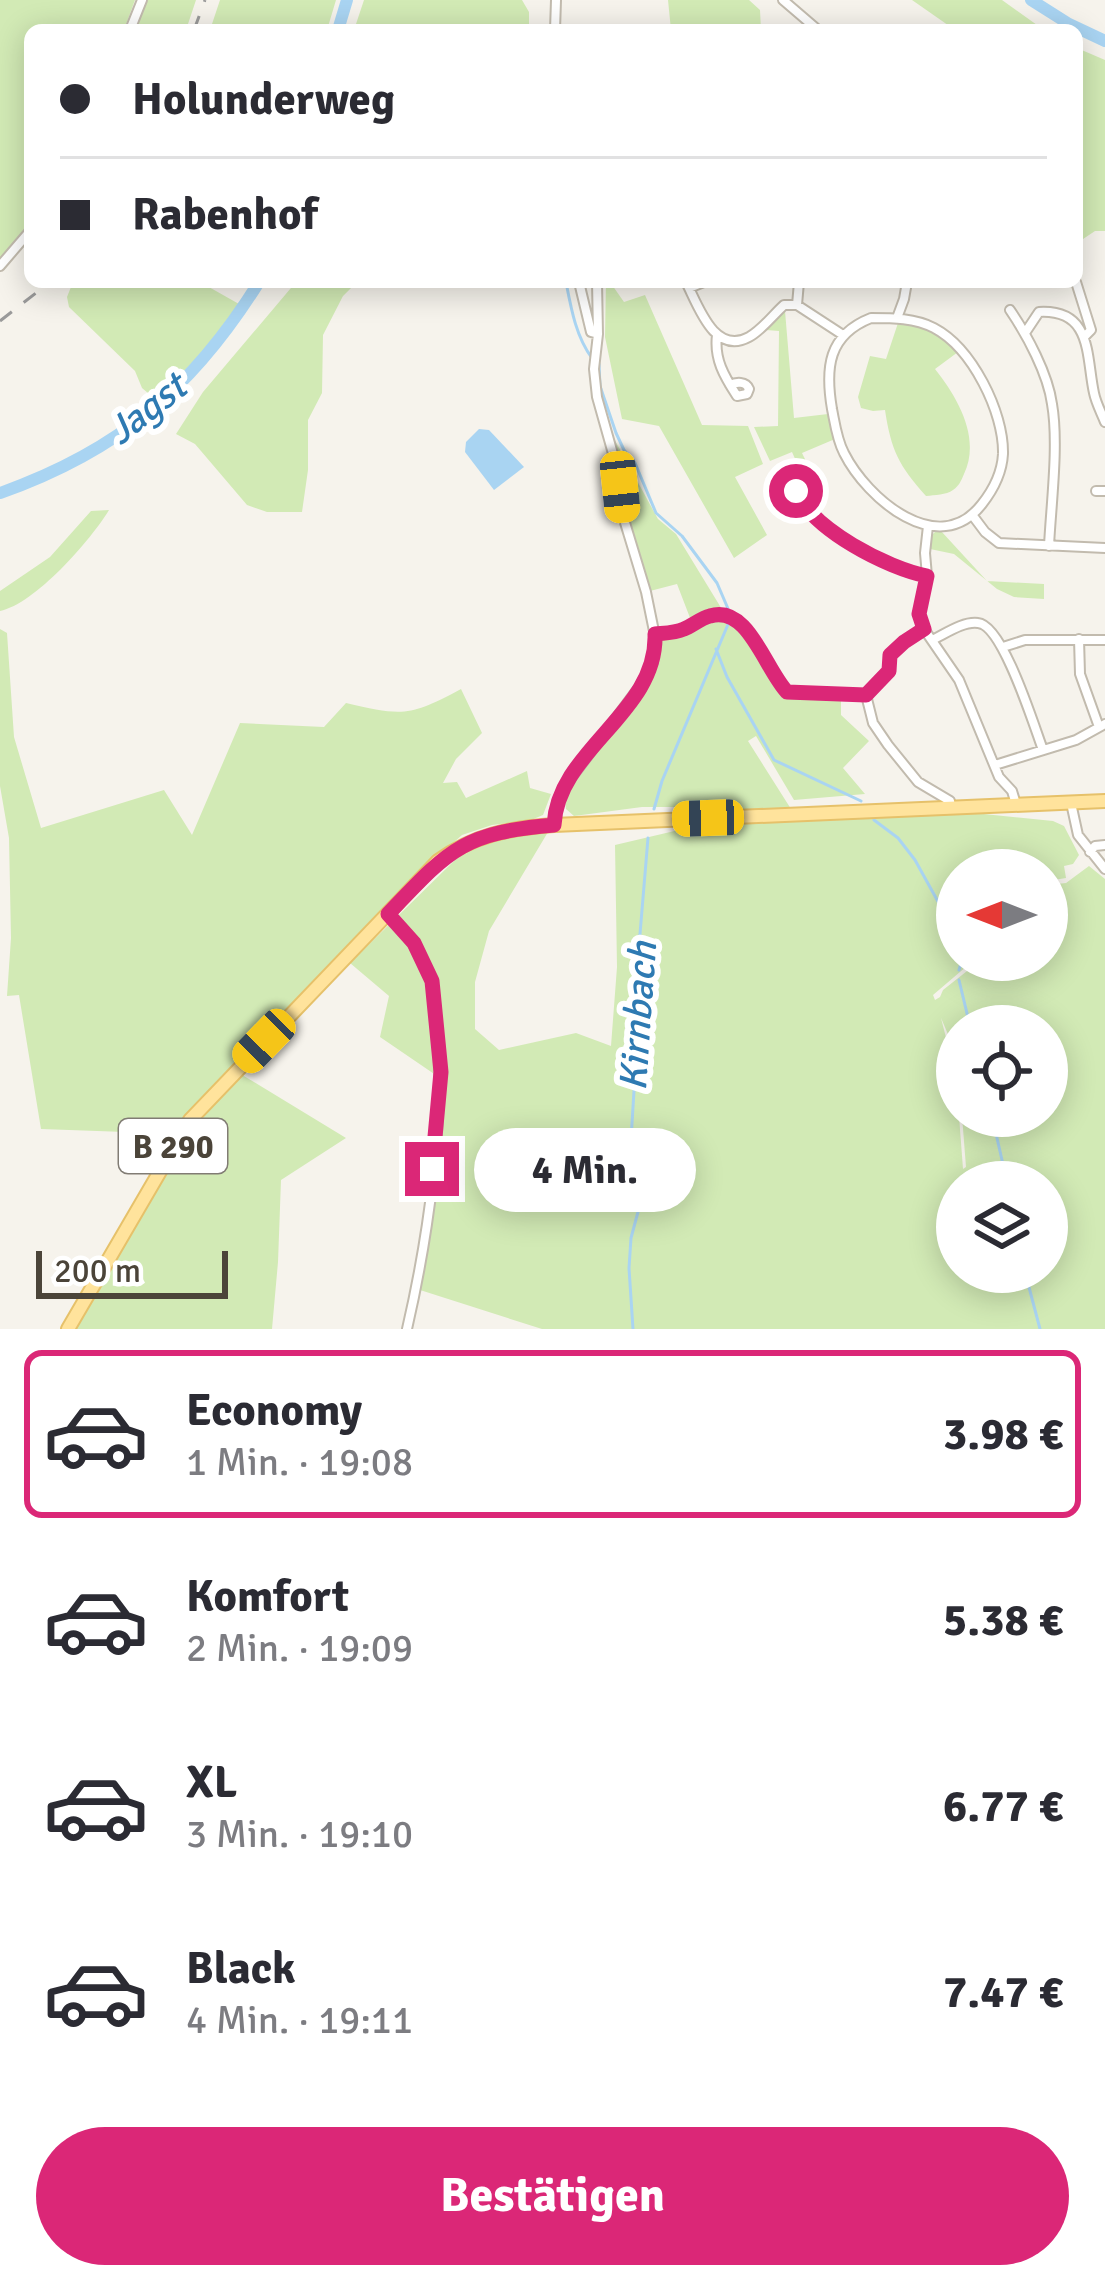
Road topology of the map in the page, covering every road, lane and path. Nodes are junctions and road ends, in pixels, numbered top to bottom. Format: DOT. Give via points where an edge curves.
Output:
graph roads {
  1 [pos="784,0"];
  2 [pos="811,24"];
  3 [pos="24,238"];
  4 [pos="0,266"];
  5 [pos="580,288"];
  6 [pos="597,288"];
  7 [pos="689,288"];
  8 [pos="798,288"];
  9 [pos="906,288"];
  10 [pos="1078,288"];
  11 [pos="797,305"];
  12 [pos="1010,310"];
  13 [pos="897,318"];
  14 [pos="1024,333"];
  15 [pos="717,335"];
  16 [pos="843,335"];
  17 [pos="1085,336"];
  18 [pos="597,339"];
  19 [pos="730,385"];
  20 [pos="1105,422"];
  21 [pos="801,502"];
  22 [pos="973,516"];
  23 [pos="928,526"];
  24 [pos="1049,546"];
  25 [pos="1105,548"];
  26 [pos="927,576"];
  27 [pos="924,629"];
  28 [pos="655,634"];
  29 [pos="1079,639"];
  30 [pos="932,640"];
  31 [pos="1105,640"];
  32 [pos="1003,647"];
  33 [pos="866,695"];
  34 [pos="1102,725"];
  35 [pos="1043,750"];
  36 [pos="994,765"];
  37 [pos="1105,801"];
  38 [pos="1071,802"];
  39 [pos="1016,805"];
  40 [pos="951,808"];
  41 [pos="554,825"];
  42 [pos="1105,845"];
  43 [pos="1090,852"];
  44 [pos="1105,869"];
  45 [pos="388,914"];
  46 [pos="68,1329"];
  47 [pos="406,1329"];
  1 -- 2 [label="street"];
  3 -- 4 [label="street"];
  5 -- 18 [label="street"];
  6 -- 18 [label="street"];
  7 -- 15 [label="street"];
  8 -- 11 [label="street"];
  9 -- 13 [label="street"];
  10 -- 17 [label="street" via="1091,330"];
  11 -- 15 [label="street" via="784,305 744,340"];
  11 -- 16 [label="street"];
  12 -- 14 [label="street"];
  13 -- 16 [label="street" via="871,318"];
  13 -- 22 [label="street" via="945,335 995,409 1000,467"];
  14 -- 17 [label="street" via="1039,312 1053,311"];
  14 -- 24 [label="street" via="1052,405"];
  15 -- 19 [label="street"];
  16 -- 23 [label="street" via="828,375 844,454 893,510"];
  17 -- 20 [label="street"];
  18 -- 28 [label="street" via="596,398"];
  21 -- 26 [label="street" via="864,552"];
  22 -- 23 [label="street"];
  22 -- 24 [label="street" via="999,544"];
  23 -- 26 [label="street"];
  24 -- 25 [label="street"];
  26 -- 27 [label="street"];
  27 -- 30 [label="street"];
  27 -- 33 [label="street" via="890,655 889,671"];
  28 -- 33 [label="street" via="726,614 739,620 787,692"];
  28 -- 41 [label="street" via="648,673 572,774"];
  29 -- 31 [label="street"];
  29 -- 32 [label="street"];
  29 -- 34 [label="street" via="1080,674"];
  30 -- 32 [label="street" via="979,622"];
  30 -- 36 [label="street"];
  32 -- 35 [label="street"];
  33 -- 40 [label="street" via="888,745"];
  34 -- 35 [label="street"];
  35 -- 36 [label="street"];
  36 -- 39 [label="street"];
  37 -- 38 [label="main road, B 290"];
  38 -- 39 [label="main road, B 290"];
  38 -- 43 [label="street"];
  39 -- 40 [label="main road, B 290"];
  40 -- 41 [label="main road, B 290"];
  41 -- 45 [label="main road, B 290" via="465,844"];
  42 -- 43 [label="street"];
  43 -- 44 [label="street"];
  45 -- 46 [label="main road, B 290" via="190,1120"];
  45 -- 47 [label="street" via="432,981 440,1092"];
}
